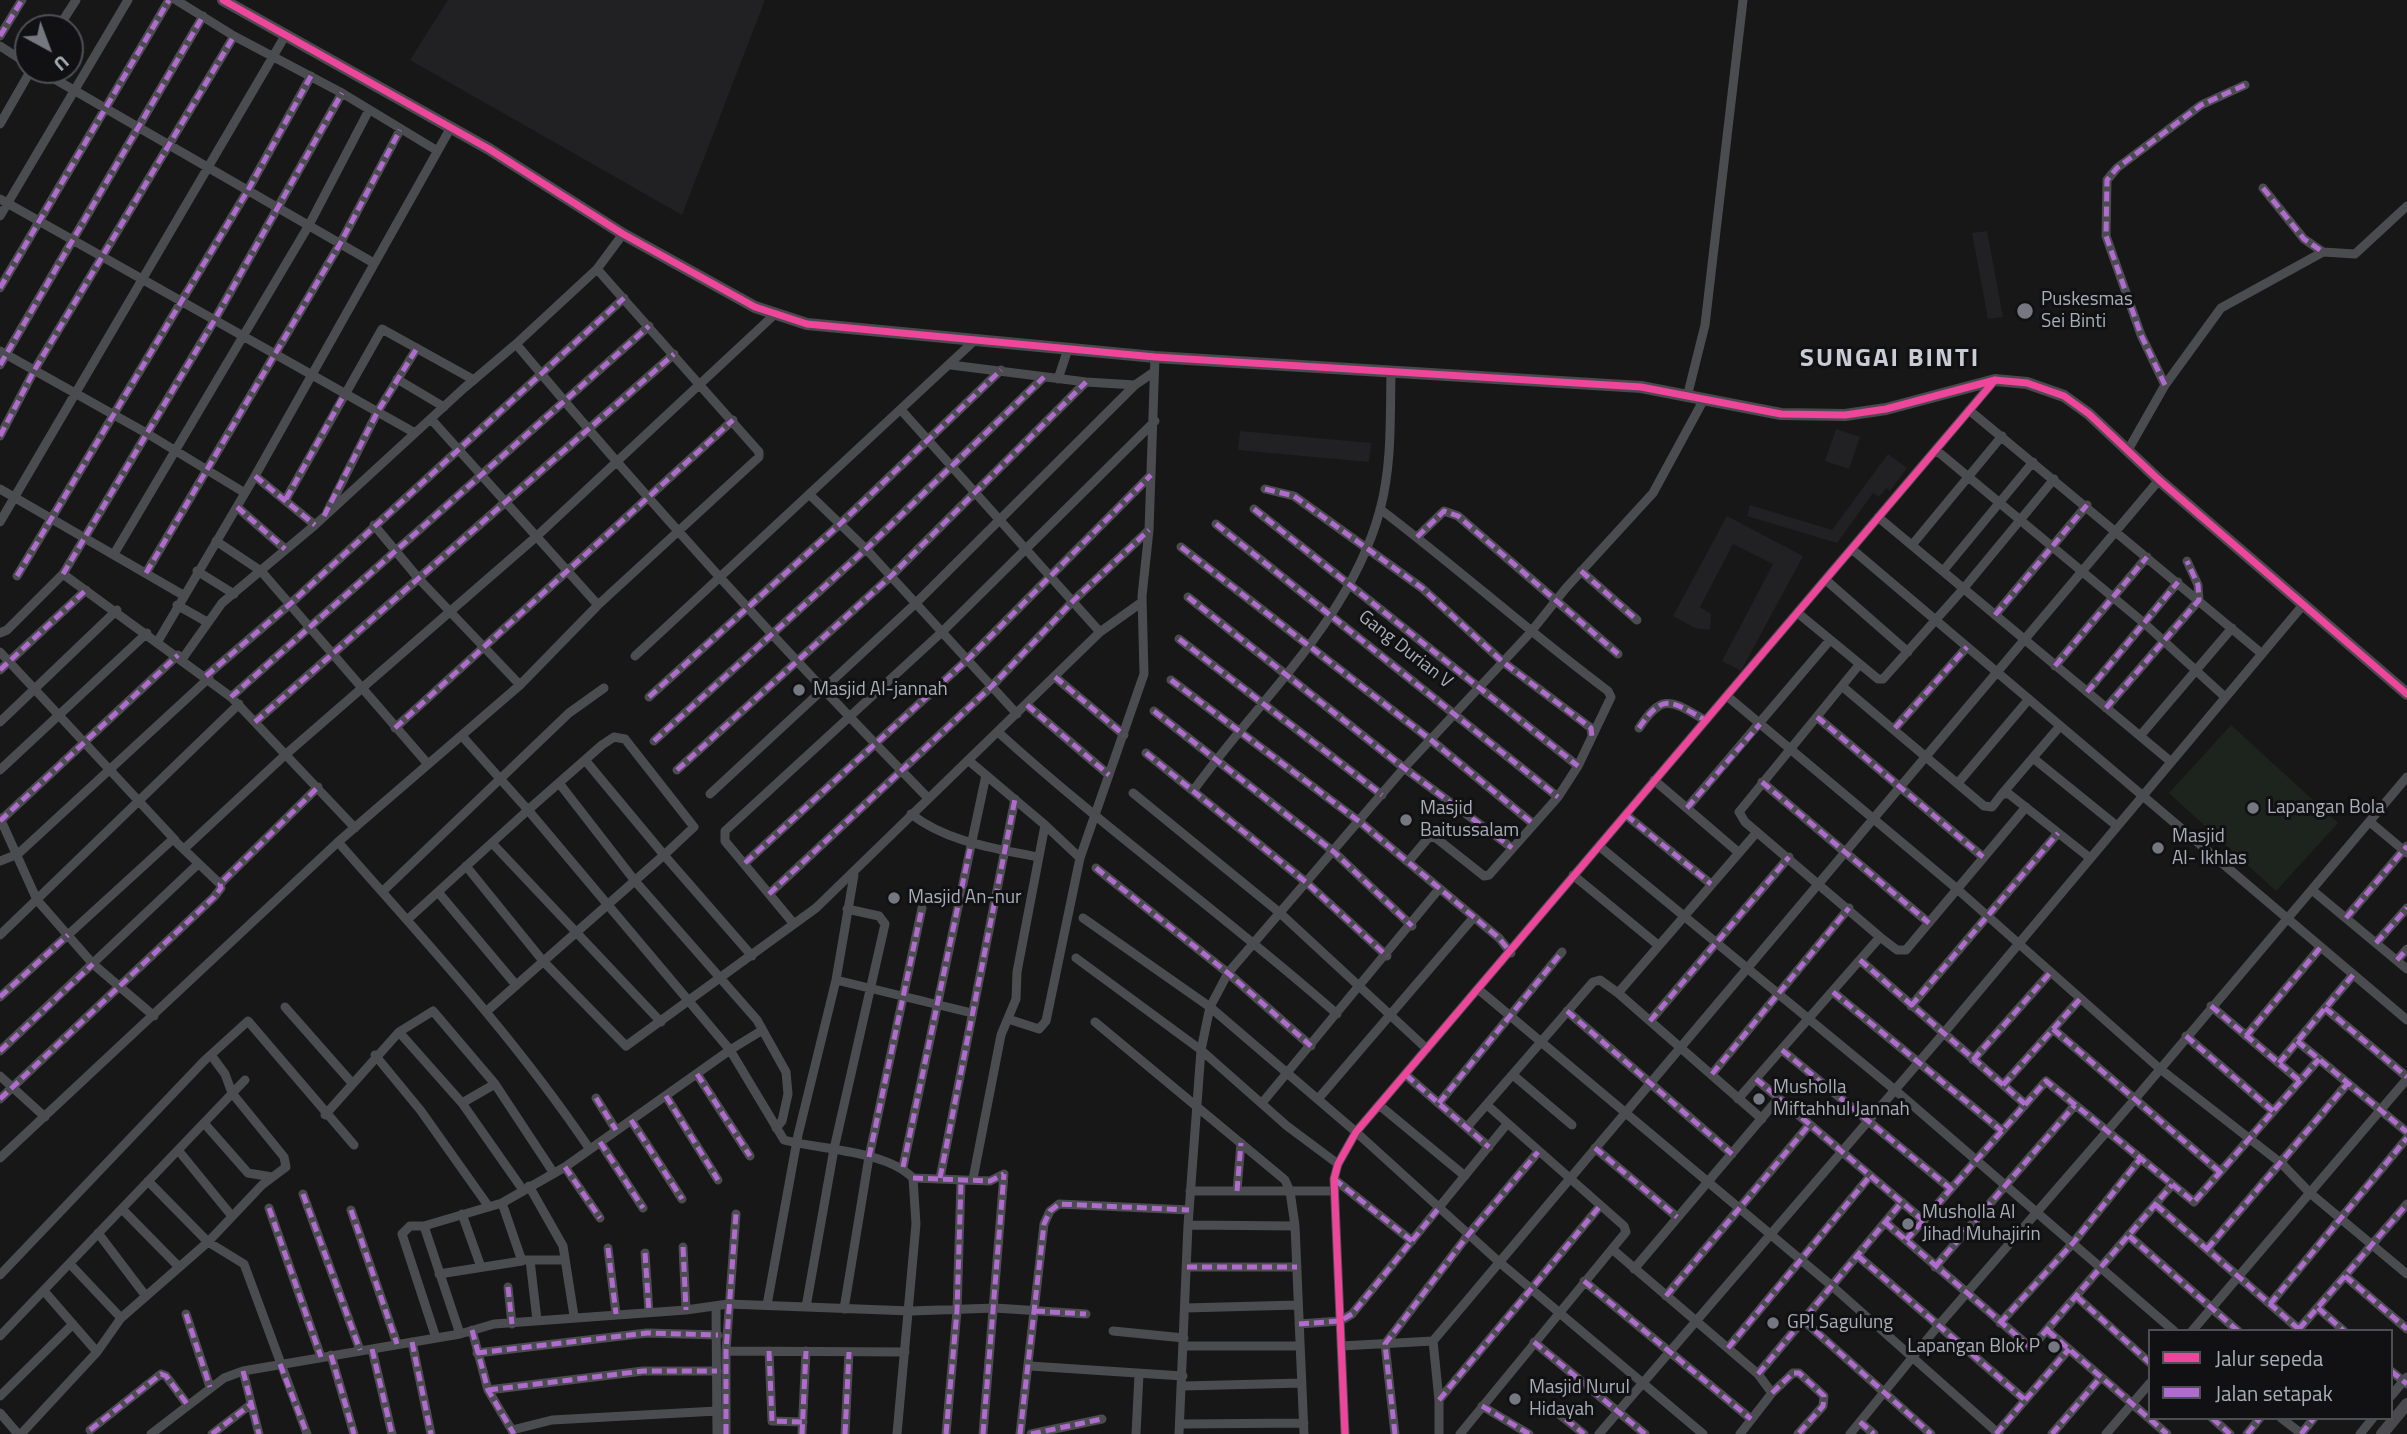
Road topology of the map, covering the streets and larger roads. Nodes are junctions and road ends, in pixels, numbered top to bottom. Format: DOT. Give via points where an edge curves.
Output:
graph roads {
  1 [pos="22,0"];
  2 [pos="128,0"];
  3 [pos="169,0"];
  4 [pos="176,0"];
  5 [pos="223,0"];
  6 [pos="1743,0"];
  7 [pos="203,16"];
  8 [pos="0,36"];
  9 [pos="234,36"];
  10 [pos="285,36"];
  11 [pos="273,56"];
  12 [pos="311,76"];
  13 [pos="23,84"];
  14 [pos="63,84"];
  15 [pos="2245,85"];
  16 [pos="72,89"];
  17 [pos="342,93"];
  18 [pos="104,107"];
  19 [pos="369,110"];
  20 [pos="0,124"];
  21 [pos="138,124"];
  22 [pos="450,129"];
  23 [pos="400,130"];
  24 [pos="168,144"];
  25 [pos="436,150"];
  26 [pos="207,165"];
  27 [pos="2263,188"];
  28 [pos="248,190"];
  29 [pos="4,201"];
  30 [pos="2407,206"];
  31 [pos="277,208"];
  32 [pos="0,216"];
  33 [pos="39,220"];
  34 [pos="309,225"];
  35 [pos="623,234"];
  36 [pos="72,237"];
  37 [pos="341,242"];
  38 [pos="2323,252"];
  39 [pos="103,257"];
  40 [pos="372,262"];
  41 [pos="597,268"];
  42 [pos="142,277"];
  43 [pos="0,288"];
  44 [pos="624,298"];
  45 [pos="181,301"];
  46 [pos="774,315"];
  47 [pos="214,321"];
  48 [pos="649,326"];
  49 [pos="243,338"];
  50 [pos="974,341"];
  51 [pos="516,344"];
  52 [pos="417,348"];
  53 [pos="1068,349"];
  54 [pos="3,352"];
  55 [pos="674,354"];
  56 [pos="274,355"];
  57 [pos="1156,357"];
  58 [pos="0,365"];
  59 [pos="950,365"];
  60 [pos="35,369"];
  61 [pos="1001,370"];
  62 [pos="1154,372"];
  63 [pos="540,373"];
  64 [pos="1391,373"];
  65 [pos="309,376"];
  66 [pos="1044,377"];
  67 [pos="397,379"];
  68 [pos="1058,379"];
  69 [pos="474,380"];
  70 [pos="1995,380"];
  71 [pos="1086,383"];
  72 [pos="2165,384"];
  73 [pos="1135,385"];
  74 [pos="701,386"];
  75 [pos="74,393"];
  76 [pos="344,394"];
  77 [pos="1687,397"];
  78 [pos="564,401"];
  79 [pos="1703,401"];
  80 [pos="444,407"];
  81 [pos="1969,410"];
  82 [pos="378,411"];
  83 [pos="902,411"];
  84 [pos="113,414"];
  85 [pos="431,419"];
  86 [pos="733,420"];
  87 [pos="1155,421"];
  88 [pos="588,430"];
  89 [pos="415,433"];
  90 [pos="148,434"];
  91 [pos="0,436"];
  92 [pos="2002,436"];
  93 [pos="929,441"];
  94 [pos="458,448"];
  95 [pos="174,449"];
  96 [pos="1936,450"];
  97 [pos="2128,450"];
  98 [pos="615,460"];
  99 [pos="2033,462"];
  100 [pos="954,466"];
  101 [pos="207,470"];
  102 [pos="482,473"];
  103 [pos="1151,475"];
  104 [pos="255,476"];
  105 [pos="1968,476"];
  106 [pos="2054,479"];
  107 [pos="2159,480"];
  108 [pos="0,489"];
  109 [pos="1265,489"];
  110 [pos="245,493"];
  111 [pos="977,493"];
  112 [pos="809,494"];
  113 [pos="649,495"];
  114 [pos="15,497"];
  115 [pos="286,499"];
  116 [pos="507,501"];
  117 [pos="2000,503"];
  118 [pos="2087,505"];
  119 [pos="237,507"];
  120 [pos="1254,509"];
  121 [pos="1380,509"];
  122 [pos="324,516"];
  123 [pos="1878,517"];
  124 [pos="51,518"];
  125 [pos="1001,519"];
  126 [pos="2019,520"];
  127 [pos="0,522"];
  128 [pos="840,524"];
  129 [pos="1216,524"];
  130 [pos="315,525"];
  131 [pos="374,525"];
  132 [pos="680,530"];
  133 [pos="1149,530"];
  134 [pos="2117,530"];
  135 [pos="537,536"];
  136 [pos="83,537"];
  137 [pos="1417,537"];
  138 [pos="216,541"];
  139 [pos="1912,545"];
  140 [pos="2050,546"];
  141 [pos="1181,547"];
  142 [pos="1027,548"];
  143 [pos="285,549"];
  144 [pos="866,549"];
  145 [pos="1367,549"];
  146 [pos="1853,550"];
  147 [pos="394,551"];
  148 [pos="114,554"];
  149 [pos="2147,557"];
  150 [pos="2187,561"];
  151 [pos="261,571"];
  152 [pos="1581,571"];
  153 [pos="1943,571"];
  154 [pos="197,572"];
  155 [pos="569,572"];
  156 [pos="2081,572"];
  157 [pos="146,573"];
  158 [pos="63,574"];
  159 [pos="720,574"];
  160 [pos="1049,574"];
  161 [pos="17,576"];
  162 [pos="890,577"];
  163 [pos="419,579"];
  164 [pos="1827,581"];
  165 [pos="2178,582"];
  166 [pos="1350,583"];
  167 [pos="1964,588"];
  168 [pos="86,590"];
  169 [pos="234,594"];
  170 [pos="183,595"];
  171 [pos="1188,597"];
  172 [pos="2112,599"];
  173 [pos="2199,600"];
  174 [pos="1073,601"];
  175 [pos="1555,601"];
  176 [pos="1142,602"];
  177 [pos="290,604"];
  178 [pos="915,604"];
  179 [pos="2303,604"];
  180 [pos="177,605"];
  181 [pos="597,605"];
  182 [pos="749,606"];
  183 [pos="117,610"];
  184 [pos="451,612"];
  185 [pos="1799,614"];
  186 [pos="1331,615"];
  187 [pos="1995,615"];
  188 [pos="1935,619"];
  189 [pos="1637,620"];
  190 [pos="207,622"];
  191 [pos="2144,623"];
  192 [pos="309,626"];
  193 [pos="2232,628"];
  194 [pos="943,631"];
  195 [pos="1100,632"];
  196 [pos="0,633"];
  197 [pos="146,633"];
  198 [pos="772,633"];
  199 [pos="1530,633"];
  200 [pos="1180,639"];
  201 [pos="2025,639"];
  202 [pos="158,640"];
  203 [pos="1830,640"];
  204 [pos="2165,642"];
  205 [pos="1310,645"];
  206 [pos="1967,647"];
  207 [pos="485,649"];
  208 [pos="0,652"];
  209 [pos="1908,652"];
  210 [pos="2261,653"];
  211 [pos="1618,654"];
  212 [pos="334,656"];
  213 [pos="635,656"];
  214 [pos="180,657"];
  215 [pos="968,659"];
  216 [pos="9,662"];
  217 [pos="798,662"];
  218 [pos="1503,662"];
  219 [pos="1859,665"];
  220 [pos="2055,666"];
  221 [pos="0,670"];
  222 [pos="2197,671"];
  223 [pos="1999,673"];
  224 [pos="1284,674"];
  225 [pos="208,677"];
  226 [pos="1055,677"];
  227 [pos="1171,680"];
  228 [pos="520,685"];
  229 [pos="992,686"];
  230 [pos="1479,687"];
  231 [pos="1843,687"];
  232 [pos="604,688"];
  233 [pos="35,689"];
  234 [pos="363,690"];
  235 [pos="823,690"];
  236 [pos="2087,691"];
  237 [pos="2407,694"];
  238 [pos="1727,696"];
  239 [pos="231,697"];
  240 [pos="649,697"];
  241 [pos="2225,697"];
  242 [pos="2029,699"];
  243 [pos="239,704"];
  244 [pos="1027,705"];
  245 [pos="1264,705"];
  246 [pos="2106,708"];
  247 [pos="1154,711"];
  248 [pos="1017,714"];
  249 [pos="1457,714"];
  250 [pos="60,716"];
  251 [pos="1817,717"];
  252 [pos="849,718"];
  253 [pos="1705,720"];
  254 [pos="0,722"];
  255 [pos="255,722"];
  256 [pos="1760,724"];
  257 [pos="2060,726"];
  258 [pos="395,727"];
  259 [pos="1639,727"];
  260 [pos="1895,728"];
  261 [pos="998,732"];
  262 [pos="1238,733"];
  263 [pos="1124,735"];
  264 [pos="462,736"];
  265 [pos="2140,736"];
  266 [pos="1592,737"];
  267 [pos="1432,740"];
  268 [pos="654,741"];
  269 [pos="84,742"];
  270 [pos="875,745"];
  271 [pos="1790,750"];
  272 [pos="1146,753"];
  273 [pos="285,755"];
  274 [pos="1928,757"];
  275 [pos="2033,758"];
  276 [pos="585,760"];
  277 [pos="968,760"];
  278 [pos="1215,760"];
  279 [pos="2170,761"];
  280 [pos="427,763"];
  281 [pos="1578,766"];
  282 [pos="110,768"];
  283 [pos="1404,768"];
  284 [pos="901,770"];
  285 [pos="0,771"];
  286 [pos="677,771"];
  287 [pos="986,775"];
  288 [pos="1109,775"];
  289 [pos="2407,777"];
  290 [pos="501,779"];
  291 [pos="1654,780"];
  292 [pos="1762,782"];
  293 [pos="559,783"];
  294 [pos="1958,783"];
  295 [pos="1900,786"];
  296 [pos="318,787"];
  297 [pos="1193,790"];
  298 [pos="1133,793"];
  299 [pos="710,794"];
  300 [pos="2002,794"];
  301 [pos="1382,795"];
  302 [pos="2143,796"];
  303 [pos="927,797"];
  304 [pos="1558,797"];
  305 [pos="1015,799"];
  306 [pos="140,802"];
  307 [pos="2026,807"];
  308 [pos="1687,808"];
  309 [pos="528,810"];
  310 [pos="911,814"];
  311 [pos="1626,815"];
  312 [pos="1093,816"];
  313 [pos="1873,818"];
  314 [pos="0,820"];
  315 [pos="1360,822"];
  316 [pos="1535,822"];
  317 [pos="2370,822"];
  318 [pos="1045,825"];
  319 [pos="2118,826"];
  320 [pos="355,828"];
  321 [pos="1757,832"];
  322 [pos="2058,833"];
  323 [pos="175,840"];
  324 [pos="338,842"];
  325 [pos="492,843"];
  326 [pos="971,844"];
  327 [pos="1599,846"];
  328 [pos="1512,848"];
  329 [pos="184,849"];
  330 [pos="2406,849"];
  331 [pos="1005,850"];
  332 [pos="1334,852"];
  333 [pos="1738,852"];
  334 [pos="1845,852"];
  335 [pos="18,854"];
  336 [pos="664,855"];
  337 [pos="1037,857"];
  338 [pos="1789,857"];
  339 [pos="1983,857"];
  340 [pos="1080,858"];
  341 [pos="2091,858"];
  342 [pos="0,861"];
  343 [pos="1408,862"];
  344 [pos="745,863"];
  345 [pos="198,864"];
  346 [pos="466,866"];
  347 [pos="1096,868"];
  348 [pos="854,874"];
  349 [pos="1573,875"];
  350 [pos="635,881"];
  351 [pos="1307,883"];
  352 [pos="1818,883"];
  353 [pos="220,884"];
  354 [pos="1711,884"];
  355 [pos="1956,888"];
  356 [pos="1439,889"];
  357 [pos="2312,890"];
  358 [pos="382,892"];
  359 [pos="438,892"];
  360 [pos="769,894"];
  361 [pos="37,900"];
  362 [pos="606,906"];
  363 [pos="922,908"];
  364 [pos="1849,908"];
  365 [pos="2407,908"];
  366 [pos="847,909"];
  367 [pos="1280,913"];
  368 [pos="1685,916"];
  369 [pos="1474,917"];
  370 [pos="1987,917"];
  371 [pos="1083,918"];
  372 [pos="2346,918"];
  373 [pos="2287,919"];
  374 [pos="407,920"];
  375 [pos="1929,923"];
  376 [pos="794,924"];
  377 [pos="1412,926"];
  378 [pos="576,932"];
  379 [pos="0,935"];
  380 [pos="68,935"];
  381 [pos="1880,937"];
  382 [pos="1255,942"];
  383 [pos="1717,942"];
  384 [pos="2376,943"];
  385 [pos="2017,944"];
  386 [pos="1658,945"];
  387 [pos="2320,948"];
  388 [pos="2407,948"];
  389 [pos="1562,952"];
  390 [pos="1511,953"];
  391 [pos="752,956"];
  392 [pos="1387,956"];
  393 [pos="1076,958"];
  394 [pos="1860,960"];
  395 [pos="2397,960"];
  396 [pos="543,961"];
  397 [pos="93,964"];
  398 [pos="1748,967"];
  399 [pos="2407,969"];
  400 [pos="2050,973"];
  401 [pos="1228,974"];
  402 [pos="2353,975"];
  403 [pos="720,979"];
  404 [pos="836,980"];
  405 [pos="516,985"];
  406 [pos="1361,986"];
  407 [pos="118,988"];
  408 [pos="870,988"];
  409 [pos="1478,989"];
  410 [pos="1833,992"];
  411 [pos="1618,993"];
  412 [pos="1780,994"];
  413 [pos="903,996"];
  414 [pos="0,997"];
  415 [pos="2080,999"];
  416 [pos="689,1002"];
  417 [pos="938,1004"];
  418 [pos="1911,1006"];
  419 [pos="2211,1006"];
  420 [pos="285,1007"];
  421 [pos="1210,1007"];
  422 [pos="2325,1008"];
  423 [pos="487,1011"];
  424 [pos="1567,1011"];
  425 [pos="972,1013"];
  426 [pos="1337,1014"];
  427 [pos="1510,1014"];
  428 [pos="1392,1015"];
  429 [pos="153,1016"];
  430 [pos="1008,1018"];
  431 [pos="1809,1018"];
  432 [pos="2407,1020"];
  433 [pos="1650,1021"];
  434 [pos="661,1022"];
  435 [pos="1095,1022"];
  436 [pos="2053,1029"];
  437 [pos="761,1031"];
  438 [pos="399,1032"];
  439 [pos="1943,1034"];
  440 [pos="2186,1036"];
  441 [pos="2246,1036"];
  442 [pos="2297,1041"];
  443 [pos="1541,1042"];
  444 [pos="1311,1046"];
  445 [pos="1679,1047"];
  446 [pos="1427,1049"];
  447 [pos="730,1050"];
  448 [pos="1201,1050"];
  449 [pos="1782,1050"];
  450 [pos="0,1051"];
  451 [pos="211,1055"];
  452 [pos="375,1055"];
  453 [pos="1973,1059"];
  454 [pos="2319,1059"];
  455 [pos="1919,1061"];
  456 [pos="2279,1063"];
  457 [pos="2160,1068"];
  458 [pos="1289,1073"];
  459 [pos="697,1074"];
  460 [pos="1406,1074"];
  461 [pos="1712,1074"];
  462 [pos="1513,1075"];
  463 [pos="0,1076"];
  464 [pos="2407,1078"];
  465 [pos="1756,1079"];
  466 [pos="245,1080"];
  467 [pos="2300,1081"];
  468 [pos="1649,1082"];
  469 [pos="352,1083"];
  470 [pos="2348,1083"];
  471 [pos="495,1084"];
  472 [pos="2003,1085"];
  473 [pos="12,1088"];
  474 [pos="1895,1090"];
  475 [pos="232,1093"];
  476 [pos="666,1096"];
  477 [pos="596,1098"];
  478 [pos="0,1099"];
  479 [pos="1318,1099"];
  480 [pos="1738,1099"];
  481 [pos="1778,1099"];
  482 [pos="2135,1099"];
  483 [pos="462,1103"];
  484 [pos="1262,1103"];
  485 [pos="1439,1103"];
  486 [pos="2025,1104"];
  487 [pos="1197,1105"];
  488 [pos="1379,1105"];
  489 [pos="1487,1105"];
  490 [pos="2075,1105"];
  491 [pos="2381,1110"];
  492 [pos="2273,1111"];
  493 [pos="1624,1112"];
  494 [pos="325,1115"];
  495 [pos="46,1117"];
  496 [pos="1762,1119"];
  497 [pos="631,1120"];
  498 [pos="1867,1121"];
  499 [pos="204,1123"];
  500 [pos="1507,1125"];
  501 [pos="1572,1125"];
  502 [pos="1809,1125"];
  503 [pos="1467,1127"];
  504 [pos="776,1128"];
  505 [pos="617,1130"];
  506 [pos="2108,1130"];
  507 [pos="2002,1131"];
  508 [pos="1356,1132"];
  509 [pos="2407,1132"];
  510 [pos="2248,1138"];
  511 [pos="2407,1138"];
  512 [pos="600,1142"];
  513 [pos="1241,1143"];
  514 [pos="796,1144"];
  515 [pos="354,1146"];
  516 [pos="1489,1147"];
  517 [pos="589,1148"];
  518 [pos="1595,1148"];
  519 [pos="834,1149"];
  520 [pos="178,1150"];
  521 [pos="1538,1152"];
  522 [pos="1841,1152"];
  523 [pos="1732,1154"];
  524 [pos="750,1156"];
  525 [pos="869,1157"];
  526 [pos="0,1158"];
  527 [pos="2141,1158"];
  528 [pos="1977,1160"];
  529 [pos="1338,1164"];
  530 [pos="2282,1164"];
  531 [pos="565,1167"];
  532 [pos="903,1167"];
  533 [pos="553,1172"];
  534 [pos="2220,1172"];
  535 [pos="1465,1176"];
  536 [pos="1870,1176"];
  537 [pos="272,1177"];
  538 [pos="913,1178"];
  539 [pos="940,1178"];
  540 [pos="973,1179"];
  541 [pos="1334,1179"];
  542 [pos="718,1180"];
  543 [pos="1569,1180"];
  544 [pos="148,1181"];
  545 [pos="961,1181"];
  546 [pos="1706,1182"];
  547 [pos="2006,1185"];
  548 [pos="2172,1185"];
  549 [pos="526,1188"];
  550 [pos="1951,1189"];
  551 [pos="1190,1191"];
  552 [pos="1237,1191"];
  553 [pos="1290,1191"];
  554 [pos="1335,1191"];
  555 [pos="2310,1193"];
  556 [pos="303,1194"];
  557 [pos="682,1199"];
  558 [pos="1902,1202"];
  559 [pos="502,1203"];
  560 [pos="2407,1204"];
  561 [pos="2156,1205"];
  562 [pos="1600,1206"];
  563 [pos="489,1207"];
  564 [pos="269,1208"];
  565 [pos="643,1208"];
  566 [pos="122,1209"];
  567 [pos="1438,1209"];
  568 [pos="1738,1209"];
  569 [pos="351,1210"];
  570 [pos="1189,1210"];
  571 [pos="2038,1212"];
  572 [pos="462,1214"];
  573 [pos="736,1214"];
  574 [pos="231,1215"];
  575 [pos="2403,1215"];
  576 [pos="1677,1217"];
  577 [pos="2340,1217"];
  578 [pos="600,1218"];
  579 [pos="1924,1221"];
  580 [pos="1885,1222"];
  581 [pos="1188,1224"];
  582 [pos="424,1226"];
  583 [pos="1295,1227"];
  584 [pos="98,1233"];
  585 [pos="1468,1235"];
  586 [pos="1771,1235"];
  587 [pos="2129,1236"];
  588 [pos="1906,1240"];
  589 [pos="1412,1241"];
  590 [pos="208,1242"];
  591 [pos="2073,1243"];
  592 [pos="2372,1244"];
  593 [pos="682,1247"];
  594 [pos="608,1248"];
  595 [pos="1612,1249"];
  596 [pos="2207,1249"];
  597 [pos="645,1254"];
  598 [pos="1858,1256"];
  599 [pos="526,1260"];
  600 [pos="565,1260"];
  601 [pos="1801,1260"];
  602 [pos="1498,1261"];
  603 [pos="70,1264"];
  604 [pos="179,1267"];
  605 [pos="481,1267"];
  606 [pos="1187,1267"];
  607 [pos="1297,1267"];
  608 [pos="1936,1267"];
  609 [pos="2101,1268"];
  610 [pos="1634,1269"];
  611 [pos="439,1274"];
  612 [pos="2407,1274"];
  613 [pos="0,1275"];
  614 [pos="2238,1275"];
  615 [pos="2345,1276"];
  616 [pos="1584,1280"];
  617 [pos="1832,1286"];
  618 [pos="508,1287"];
  619 [pos="1530,1289"];
  620 [pos="44,1290"];
  621 [pos="1966,1294"];
  622 [pos="145,1296"];
  623 [pos="1666,1296"];
  624 [pos="2077,1297"];
  625 [pos="728,1304"];
  626 [pos="2270,1304"];
  627 [pos="767,1305"];
  628 [pos="1298,1305"];
  629 [pos="716,1307"];
  630 [pos="806,1307"];
  631 [pos="995,1308"];
  632 [pos="1185,1308"];
  633 [pos="2212,1308"];
  634 [pos="2318,1308"];
  635 [pos="844,1309"];
  636 [pos="686,1310"];
  637 [pos="1560,1310"];
  638 [pos="911,1311"];
  639 [pos="957,1311"];
  640 [pos="1035,1311"];
  641 [pos="649,1312"];
  642 [pos="186,1314"];
  643 [pos="616,1314"];
  644 [pos="1086,1314"];
  645 [pos="574,1316"];
  646 [pos="121,1318"];
  647 [pos="537,1320"];
  648 [pos="1340,1321"];
  649 [pos="1696,1321"];
  650 [pos="1804,1321"];
  651 [pos="73,1324"];
  652 [pos="512,1324"];
  653 [pos="1299,1324"];
  654 [pos="2000,1324"];
  655 [pos="1938,1326"];
  656 [pos="2172,1329"];
  657 [pos="2194,1329"];
  658 [pos="2236,1329"];
  659 [pos="2299,1329"];
  660 [pos="2301,1329"];
  661 [pos="2339,1329"];
  662 [pos="2407,1329"];
  663 [pos="472,1330"];
  664 [pos="1112,1331"];
  665 [pos="2048,1331"];
  666 [pos="460,1335"];
  667 [pos="718,1335"];
  668 [pos="0,1336"];
  669 [pos="436,1338"];
  670 [pos="1433,1341"];
  671 [pos="412,1342"];
  672 [pos="1184,1342"];
  673 [pos="1534,1342"];
  674 [pos="1385,1344"];
  675 [pos="397,1345"];
  676 [pos="1300,1346"];
  677 [pos="1342,1346"];
  678 [pos="1728,1348"];
  679 [pos="372,1349"];
  680 [pos="1670,1349"];
  681 [pos="2069,1349"];
  682 [pos="360,1350"];
  683 [pos="726,1351"];
  684 [pos="769,1351"];
  685 [pos="806,1351"];
  686 [pos="97,1352"];
  687 [pos="849,1352"];
  688 [pos="905,1352"];
  689 [pos="477,1353"];
  690 [pos="331,1355"];
  691 [pos="321,1357"];
  692 [pos="1913,1357"];
  693 [pos="2148,1361"];
  694 [pos="280,1364"];
  695 [pos="1030,1366"];
  696 [pos="243,1371"];
  697 [pos="717,1371"];
  698 [pos="1139,1374"];
  699 [pos="1758,1374"];
  700 [pos="2101,1377"];
  701 [pos="1183,1381"];
  702 [pos="2406,1381"];
  703 [pos="1645,1382"];
  704 [pos="1302,1383"];
  705 [pos="2148,1385"];
  706 [pos="210,1387"];
  707 [pos="488,1390"];
  708 [pos="1884,1391"];
  709 [pos="1772,1393"];
  710 [pos="2393,1394"];
  711 [pos="0,1396"];
  712 [pos="2024,1399"];
  713 [pos="1439,1400"];
  714 [pos="2132,1403"];
  715 [pos="187,1404"];
  716 [pos="2407,1404"];
  717 [pos="250,1405"];
  718 [pos="1482,1406"];
  719 [pos="1554,1410"];
  720 [pos="717,1411"];
  721 [pos="1619,1412"];
  722 [pos="0,1413"];
  723 [pos="2148,1418"];
  724 [pos="1102,1419"];
  725 [pos="1751,1419"];
  726 [pos="2150,1420"];
  727 [pos="2214,1420"];
  728 [pos="2258,1420"];
  729 [pos="2284,1420"];
  730 [pos="2312,1420"];
  731 [pos="2371,1420"];
  732 [pos="803,1422"];
  733 [pos="1860,1422"];
  734 [pos="1304,1423"];
  735 [pos="1179,1429"];
  736 [pos="90,1430"];
  737 [pos="513,1432"];
  738 [pos="1997,1433"];
  739 [pos="2164,1433"];
  740 [pos="20,1434"];
  741 [pos="151,1434"];
  742 [pos="212,1434"];
  743 [pos="259,1434"];
  744 [pos="307,1434"];
  745 [pos="354,1434"];
  746 [pos="392,1434"];
  747 [pos="431,1434"];
  748 [pos="717,1434"];
  749 [pos="726,1434"];
  750 [pos="802,1434"];
  751 [pos="845,1434"];
  752 [pos="897,1434"];
  753 [pos="946,1434"];
  754 [pos="983,1434"];
  755 [pos="1020,1434"];
  756 [pos="1031,1434"];
  757 [pos="1136,1434"];
  758 [pos="1304,1434"];
  759 [pos="1345,1434"];
  760 [pos="1395,1434"];
  761 [pos="1439,1434"];
  762 [pos="1460,1434"];
  763 [pos="1529,1434"];
  764 [pos="1584,1434"];
  765 [pos="1599,1434"];
  766 [pos="1645,1434"];
  767 [pos="1703,1434"];
  768 [pos="1740,1434"];
  769 [pos="1798,1434"];
  770 [pos="1850,1434"];
  771 [pos="1874,1434"];
  772 [pos="1931,1434"];
  773 [pos="2052,1434"];
  774 [pos="2106,1434"];
  775 [pos="2230,1434"];
  776 [pos="2247,1434"];
  777 [pos="2301,1434"];
  778 [pos="2360,1434"];
  779 [pos="2382,1434"];
  1 -- 8 [label="street"];
  2 -- 16 [label="street"];
  3 -- 18 [label="street"];
  4 -- 7 [label="street"];
  5 -- 10 [label="street"];
  6 -- 77 [label="street" via="1707,311"];
  7 -- 9 [label="street"];
  7 -- 21 [label="street"];
  9 -- 11 [label="street"];
  9 -- 24 [label="street"];
  10 -- 11 [label="street"];
  10 -- 22 [label="street"];
  11 -- 12 [label="street"];
  11 -- 26 [label="street"];
  12 -- 17 [label="street"];
  12 -- 28 [label="street"];
  13 -- 20 [label="street"];
  14 -- 16 [label="street"];
  15 -- 72 [label="street" via="2202,104 2107,180 2106,236 2141,335"];
  16 -- 18 [label="street"];
  16 -- 29 [label="street"];
  17 -- 19 [label="street"];
  17 -- 31 [label="street"];
  18 -- 21 [label="street"];
  18 -- 33 [label="street"];
  19 -- 23 [label="street"];
  19 -- 34 [label="street"];
  21 -- 24 [label="street"];
  21 -- 36 [label="street"];
  22 -- 25 [label="street"];
  22 -- 35 [label="street"];
  23 -- 25 [label="street"];
  23 -- 37 [label="street"];
  24 -- 26 [label="street"];
  24 -- 39 [label="street"];
  25 -- 40 [label="street"];
  26 -- 28 [label="street"];
  26 -- 42 [label="street"];
  27 -- 38 [label="street" via="2304,239"];
  28 -- 31 [label="street"];
  28 -- 45 [label="street"];
  29 -- 32 [label="street"];
  29 -- 33 [label="street"];
  30 -- 38 [label="street" via="2355,254"];
  31 -- 34 [label="street"];
  31 -- 47 [label="street"];
  33 -- 36 [label="street"];
  33 -- 43 [label="street"];
  34 -- 37 [label="street"];
  34 -- 49 [label="street"];
  35 -- 41 [label="street"];
  35 -- 46 [label="street"];
  36 -- 39 [label="street"];
  36 -- 54 [label="street"];
  37 -- 40 [label="street"];
  37 -- 56 [label="street"];
  38 -- 72 [label="street" via="2221,308"];
  39 -- 42 [label="street"];
  39 -- 60 [label="street"];
  40 -- 65 [label="street"];
  41 -- 44 [label="street"];
  41 -- 51 [label="street"];
  42 -- 45 [label="street"];
  42 -- 75 [label="street"];
  44 -- 48 [label="street"];
  44 -- 63 [label="street"];
  45 -- 47 [label="street"];
  45 -- 84 [label="street"];
  46 -- 50 [label="street" via="852,330"];
  46 -- 74 [label="street"];
  47 -- 49 [label="street"];
  47 -- 90 [label="street"];
  48 -- 55 [label="street"];
  48 -- 78 [label="street"];
  49 -- 56 [label="street"];
  49 -- 95 [label="street"];
  50 -- 53 [label="street"];
  50 -- 59 [label="street"];
  51 -- 63 [label="street"];
  51 -- 69 [label="street"];
  52 -- 67 [label="street"];
  52 -- 69 [label="street"];
  52 -- 76 [label="street" via="382,330"];
  53 -- 57 [label="street"];
  53 -- 68 [label="street"];
  54 -- 58 [label="street"];
  54 -- 60 [label="street"];
  55 -- 74 [label="street"];
  55 -- 88 [label="street"];
  56 -- 65 [label="street"];
  56 -- 101 [label="street"];
  57 -- 62 [label="street"];
  57 -- 64 [label="street"];
  59 -- 61 [label="street"];
  59 -- 83 [label="street"];
  60 -- 75 [label="street"];
  60 -- 91 [label="street"];
  61 -- 66 [label="street"];
  61 -- 93 [label="street"];
  62 -- 73 [label="street"];
  62 -- 87 [label="street"];
  63 -- 78 [label="street"];
  63 -- 94 [label="street"];
  64 -- 77 [label="street" via="1641,387"];
  64 -- 121 [label="street" via="1388,468"];
  65 -- 76 [label="street"];
  65 -- 104 [label="street"];
  66 -- 68 [label="street"];
  66 -- 100 [label="street"];
  67 -- 80 [label="street"];
  67 -- 82 [label="street"];
  68 -- 71 [label="street"];
  69 -- 80 [label="street"];
  70 -- 79 [label="street" via="1845,415 1781,414"];
  70 -- 81 [label="street"];
  70 -- 97 [label="street" via="2027,383 2064,396"];
  71 -- 73 [label="street"];
  71 -- 111 [label="street"];
  72 -- 97 [label="street"];
  73 -- 125 [label="street"];
  74 -- 86 [label="street"];
  74 -- 98 [label="street"];
  75 -- 84 [label="street"];
  75 -- 114 [label="street"];
  76 -- 82 [label="street"];
  76 -- 115 [label="street"];
  77 -- 79 [label="street"];
  78 -- 88 [label="street"];
  78 -- 102 [label="street"];
  79 -- 152 [label="street" via="1654,493"];
  80 -- 85 [label="street"];
  81 -- 92 [label="street"];
  81 -- 96 [label="street"];
  82 -- 89 [label="street"];
  82 -- 122 [label="street"];
  83 -- 93 [label="street"];
  83 -- 112 [label="street"];
  84 -- 90 [label="street"];
  84 -- 124 [label="street"];
  85 -- 89 [label="street"];
  85 -- 94 [label="street"];
  86 -- 113 [label="street"];
  86 -- 132 [label="street" via="759,457"];
  87 -- 103 [label="street"];
  87 -- 142 [label="street"];
  88 -- 98 [label="street"];
  88 -- 116 [label="street"];
  89 -- 122 [label="street"];
  90 -- 95 [label="street"];
  90 -- 136 [label="street"];
  92 -- 99 [label="street"];
  92 -- 105 [label="street"];
  93 -- 100 [label="street"];
  93 -- 128 [label="street"];
  94 -- 102 [label="street"];
  94 -- 131 [label="street"];
  95 -- 101 [label="street"];
  95 -- 148 [label="street"];
  96 -- 105 [label="street"];
  96 -- 123 [label="street"];
  97 -- 107 [label="street"];
  98 -- 113 [label="street"];
  98 -- 135 [label="street"];
  99 -- 106 [label="street"];
  99 -- 117 [label="street"];
  100 -- 111 [label="street"];
  100 -- 144 [label="street"];
  101 -- 110 [label="street"];
  101 -- 157 [label="street"];
  102 -- 116 [label="street"];
  102 -- 147 [label="street"];
  103 -- 133 [label="street"];
  103 -- 160 [label="street"];
  104 -- 110 [label="street"];
  104 -- 115 [label="street"];
  105 -- 117 [label="street"];
  105 -- 139 [label="street"];
  106 -- 118 [label="street"];
  106 -- 126 [label="street"];
  107 -- 134 [label="street"];
  107 -- 179 [label="street"];
  108 -- 114 [label="street"];
  109 -- 145 [label="street" via="1294,496"];
  110 -- 119 [label="street"];
  111 -- 125 [label="street"];
  111 -- 162 [label="street"];
  112 -- 128 [label="street"];
  112 -- 159 [label="street"];
  113 -- 132 [label="street"];
  113 -- 155 [label="street"];
  114 -- 124 [label="street"];
  114 -- 127 [label="street"];
  115 -- 130 [label="street"];
  116 -- 135 [label="street"];
  116 -- 163 [label="street"];
  117 -- 126 [label="street"];
  117 -- 153 [label="street"];
  118 -- 134 [label="street"];
  118 -- 140 [label="street"];
  119 -- 138 [label="street"];
  119 -- 143 [label="street"];
  120 -- 166 [label="street"];
  121 -- 137 [label="street"];
  121 -- 145 [label="street"];
  122 -- 130 [label="street"];
  123 -- 139 [label="street"];
  123 -- 146 [label="street"];
  124 -- 136 [label="street"];
  124 -- 161 [label="street"];
  125 -- 142 [label="street"];
  125 -- 178 [label="street"];
  126 -- 140 [label="street"];
  126 -- 167 [label="street"];
  128 -- 144 [label="street"];
  128 -- 182 [label="street"];
  129 -- 186 [label="street, Gang Durian V"];
  130 -- 143 [label="street"];
  131 -- 147 [label="street"];
  131 -- 177 [label="street"];
  132 -- 159 [label="street"];
  132 -- 181 [label="street"];
  133 -- 174 [label="street"];
  133 -- 176 [label="street"];
  134 -- 149 [label="street"];
  134 -- 156 [label="street"];
  135 -- 155 [label="street"];
  135 -- 184 [label="street"];
  136 -- 148 [label="street"];
  136 -- 158 [label="street"];
  137 -- 175 [label="street" via="1437,515 1450,511 1478,530"];
  137 -- 199 [label="street"];
  138 -- 151 [label="street"];
  138 -- 154 [label="street"];
  139 -- 153 [label="street"];
  140 -- 156 [label="street"];
  140 -- 187 [label="street"];
  141 -- 205 [label="street"];
  142 -- 160 [label="street"];
  142 -- 194 [label="street"];
  143 -- 151 [label="street"];
  144 -- 162 [label="street"];
  144 -- 198 [label="street"];
  145 -- 166 [label="street"];
  145 -- 218 [label="street" via="1422,588"];
  146 -- 164 [label="street"];
  146 -- 188 [label="street"];
  147 -- 163 [label="street"];
  147 -- 192 [label="street"];
  148 -- 157 [label="street"];
  149 -- 165 [label="street"];
  149 -- 172 [label="street"];
  150 -- 173 [label="street"];
  151 -- 169 [label="street"];
  151 -- 177 [label="street"];
  152 -- 175 [label="street"];
  152 -- 189 [label="street"];
  153 -- 167 [label="street"];
  154 -- 169 [label="street"];
  154 -- 170 [label="street"];
  155 -- 181 [label="street"];
  155 -- 207 [label="street"];
  156 -- 172 [label="street"];
  156 -- 201 [label="street"];
  157 -- 170 [label="street"];
  158 -- 168 [label="street"];
  158 -- 196 [label="street"];
  159 -- 182 [label="street"];
  159 -- 213 [label="street"];
  160 -- 174 [label="street"];
  160 -- 215 [label="street"];
  162 -- 178 [label="street"];
  162 -- 217 [label="street"];
  163 -- 184 [label="street"];
  163 -- 212 [label="street"];
  164 -- 185 [label="street"];
  164 -- 209 [label="street"];
  165 -- 173 [label="street"];
  165 -- 191 [label="street"];
  166 -- 186 [label="street"];
  166 -- 230 [label="street"];
  167 -- 187 [label="street"];
  167 -- 188 [label="street"];
  168 -- 183 [label="street"];
  168 -- 216 [label="street"];
  169 -- 190 [label="street"];
  170 -- 180 [label="street"];
  171 -- 224 [label="street"];
  172 -- 191 [label="street"];
  172 -- 220 [label="street"];
  173 -- 193 [label="street"];
  173 -- 204 [label="street"];
  174 -- 195 [label="street"];
  174 -- 229 [label="street"];
  175 -- 199 [label="street"];
  175 -- 211 [label="street"];
  176 -- 195 [label="street"];
  176 -- 263 [label="street" via="1144,674"];
  177 -- 192 [label="street"];
  177 -- 225 [label="street"];
  178 -- 194 [label="street"];
  178 -- 235 [label="street"];
  179 -- 210 [label="street"];
  179 -- 237 [label="street"];
  180 -- 190 [label="street"];
  180 -- 202 [label="street"];
  181 -- 228 [label="street"];
  182 -- 198 [label="street"];
  182 -- 240 [label="street"];
  183 -- 197 [label="street"];
  183 -- 233 [label="street"];
  184 -- 207 [label="street"];
  184 -- 234 [label="street"];
  185 -- 203 [label="street"];
  185 -- 238 [label="street"];
  186 -- 205 [label="street"];
  186 -- 249 [label="street, Gang Durian V"];
  187 -- 201 [label="street"];
  188 -- 206 [label="street"];
  188 -- 209 [label="street"];
  190 -- 214 [label="street"];
  191 -- 204 [label="street"];
  191 -- 236 [label="street"];
  192 -- 212 [label="street"];
  192 -- 239 [label="street"];
  193 -- 210 [label="street"];
  193 -- 222 [label="street"];
  194 -- 215 [label="street"];
  194 -- 252 [label="street"];
  195 -- 226 [label="street"];
  197 -- 202 [label="street"];
  197 -- 250 [label="street"];
  198 -- 217 [label="street"];
  198 -- 268 [label="street"];
  199 -- 218 [label="street"];
  199 -- 266 [label="street" via="1608,691 1611,702"];
  200 -- 245 [label="street"];
  201 -- 220 [label="street"];
  201 -- 223 [label="street"];
  202 -- 214 [label="street"];
  203 -- 219 [label="street"];
  203 -- 256 [label="street"];
  204 -- 222 [label="street"];
  204 -- 246 [label="street"];
  205 -- 224 [label="street"];
  205 -- 267 [label="street"];
  206 -- 223 [label="street"];
  206 -- 260 [label="street"];
  207 -- 228 [label="street"];
  207 -- 258 [label="street"];
  208 -- 216 [label="street"];
  209 -- 219 [label="street" via="1884,679"];
  210 -- 241 [label="street"];
  212 -- 234 [label="street"];
  212 -- 255 [label="street"];
  214 -- 225 [label="street"];
  214 -- 269 [label="street"];
  215 -- 229 [label="street"];
  215 -- 270 [label="street"];
  216 -- 221 [label="street"];
  216 -- 233 [label="street"];
  217 -- 235 [label="street"];
  217 -- 286 [label="street"];
  218 -- 230 [label="street"];
  218 -- 266 [label="street" via="1591,728"];
  219 -- 231 [label="street"];
  220 -- 236 [label="street"];
  222 -- 241 [label="street"];
  222 -- 265 [label="street"];
  223 -- 242 [label="street"];
  223 -- 274 [label="street"];
  224 -- 245 [label="street"];
  224 -- 283 [label="street"];
  225 -- 239 [label="street"];
  225 -- 282 [label="street"];
  226 -- 244 [label="street"];
  226 -- 263 [label="street"];
  227 -- 262 [label="street"];
  228 -- 264 [label="street"];
  229 -- 248 [label="street"];
  229 -- 284 [label="street"];
  230 -- 249 [label="street"];
  230 -- 281 [label="street"];
  231 -- 251 [label="street"];
  231 -- 260 [label="street"];
  232 -- 290 [label="street" via="569,713"];
  233 -- 250 [label="street"];
  233 -- 254 [label="street"];
  234 -- 258 [label="street"];
  234 -- 273 [label="street"];
  235 -- 252 [label="street"];
  235 -- 299 [label="street"];
  236 -- 246 [label="street"];
  238 -- 253 [label="street"];
  238 -- 256 [label="street"];
  239 -- 243 [label="street"];
  241 -- 279 [label="street"];
  242 -- 257 [label="street"];
  242 -- 294 [label="street"];
  243 -- 255 [label="street"];
  243 -- 306 [label="street"];
  244 -- 248 [label="street"];
  244 -- 288 [label="street"];
  245 -- 262 [label="street"];
  245 -- 301 [label="street"];
  246 -- 265 [label="street"];
  247 -- 278 [label="street"];
  248 -- 261 [label="street"];
  249 -- 267 [label="street"];
  249 -- 304 [label="street, Gang Durian V"];
  250 -- 269 [label="street"];
  250 -- 285 [label="street"];
  251 -- 271 [label="street"];
  251 -- 295 [label="street"];
  252 -- 270 [label="street"];
  252 -- 344 [label="street" via="725,831 725,841"];
  253 -- 259 [label="street" via="1681,706 1662,702"];
  253 -- 291 [label="street"];
  255 -- 273 [label="street"];
  256 -- 271 [label="street"];
  256 -- 308 [label="street"];
  257 -- 275 [label="street"];
  257 -- 302 [label="street"];
  258 -- 280 [label="street"];
  260 -- 274 [label="street"];
  261 -- 277 [label="street"];
  261 -- 312 [label="street"];
  262 -- 278 [label="street"];
  262 -- 315 [label="street"];
  263 -- 288 [label="street"];
  264 -- 280 [label="street"];
  264 -- 290 [label="street"];
  265 -- 279 [label="street"];
  266 -- 281 [label="street"];
  267 -- 283 [label="street"];
  267 -- 316 [label="street"];
  269 -- 282 [label="street"];
  269 -- 314 [label="street"];
  270 -- 284 [label="street"];
  270 -- 344 [label="street"];
  271 -- 292 [label="street"];
  271 -- 313 [label="street"];
  272 -- 297 [label="street"];
  273 -- 296 [label="street"];
  273 -- 329 [label="street"];
  274 -- 294 [label="street"];
  274 -- 295 [label="street"];
  275 -- 300 [label="street"];
  275 -- 319 [label="street"];
  276 -- 293 [label="street"];
  276 -- 336 [label="street"];
  276 -- 336 [label="street" via="614,737 625,739 694,827"];
  277 -- 287 [label="street"];
  277 -- 303 [label="street"];
  278 -- 297 [label="street"];
  278 -- 332 [label="street"];
  279 -- 302 [label="street"];
  280 -- 320 [label="street"];
  281 -- 304 [label="street"];
  282 -- 306 [label="street"];
  282 -- 335 [label="street"];
  283 -- 301 [label="street"];
  283 -- 328 [label="street"];
  284 -- 303 [label="street"];
  284 -- 360 [label="street"];
  287 -- 305 [label="street"];
  287 -- 326 [label="street"];
  288 -- 312 [label="street"];
  289 -- 317 [label="street"];
  290 -- 309 [label="street"];
  290 -- 358 [label="street"];
  291 -- 308 [label="street"];
  291 -- 311 [label="street"];
  292 -- 321 [label="street" via="1740,812"];
  292 -- 334 [label="street"];
  293 -- 309 [label="street"];
  293 -- 350 [label="street"];
  294 -- 300 [label="street" via="1984,806 1992,807"];
  295 -- 313 [label="street"];
  295 -- 339 [label="street"];
  296 -- 320 [label="street"];
  296 -- 353 [label="street"];
  297 -- 351 [label="street"];
  298 -- 367 [label="street"];
  300 -- 307 [label="street"];
  301 -- 315 [label="street"];
  302 -- 319 [label="street"];
  302 -- 373 [label="street"];
  303 -- 310 [label="street"];
  304 -- 316 [label="street"];
  305 -- 318 [label="street"];
  305 -- 331 [label="street"];
  306 -- 323 [label="street"];
  306 -- 361 [label="street"];
  307 -- 322 [label="street"];
  307 -- 339 [label="street"];
  308 -- 333 [label="street"];
  309 -- 325 [label="street"];
  309 -- 362 [label="street"];
  310 -- 326 [label="street"];
  310 -- 348 [label="street"];
  311 -- 327 [label="street"];
  311 -- 354 [label="street"];
  312 -- 340 [label="street"];
  312 -- 382 [label="street"];
  313 -- 334 [label="street"];
  313 -- 355 [label="street"];
  314 -- 335 [label="street"];
  315 -- 332 [label="street"];
  315 -- 343 [label="street"];
  316 -- 328 [label="street"];
  317 -- 330 [label="street"];
  317 -- 357 [label="street"];
  318 -- 337 [label="street"];
  318 -- 340 [label="street"];
  319 -- 341 [label="street"];
  320 -- 324 [label="street"];
  321 -- 333 [label="street"];
  321 -- 338 [label="street"];
  322 -- 341 [label="street"];
  322 -- 370 [label="street"];
  323 -- 329 [label="street"];
  323 -- 380 [label="street"];
  324 -- 358 [label="street"];
  324 -- 429 [label="street"];
  325 -- 346 [label="street"];
  325 -- 378 [label="street"];
  326 -- 331 [label="street"];
  326 -- 417 [label="street"];
  327 -- 349 [label="street"];
  327 -- 368 [label="street"];
  328 -- 343 [label="street" via="1485,876 1436,838 1429,837"];
  329 -- 345 [label="street"];
  330 -- 372 [label="street"];
  331 -- 337 [label="street"];
  331 -- 425 [label="street"];
  332 -- 351 [label="street"];
  332 -- 377 [label="street"];
  333 -- 354 [label="street"];
  334 -- 352 [label="street"];
  334 -- 375 [label="street"];
  335 -- 342 [label="street"];
  335 -- 361 [label="street"];
  336 -- 350 [label="street"];
  336 -- 391 [label="street"];
  337 -- 430 [label="street" via="1016,999"];
  338 -- 352 [label="street"];
  338 -- 383 [label="street"];
  339 -- 355 [label="street"];
  340 -- 430 [label="street" via="1046,1021 1039,1029"];
  341 -- 385 [label="street"];
  343 -- 356 [label="street"];
  344 -- 360 [label="street"];
  345 -- 353 [label="street"];
  345 -- 397 [label="street"];
  346 -- 359 [label="street"];
  346 -- 396 [label="street"];
  347 -- 401 [label="street"];
  348 -- 366 [label="street"];
  348 -- 376 [label="street"];
  349 -- 386 [label="street"];
  349 -- 390 [label="street"];
  350 -- 362 [label="street"];
  350 -- 403 [label="street"];
  351 -- 367 [label="street"];
  351 -- 392 [label="street"];
  352 -- 364 [label="street"];
  352 -- 398 [label="street"];
  353 -- 407 [label="street" via="214,898"];
  354 -- 368 [label="street"];
  355 -- 370 [label="street"];
  355 -- 375 [label="street"];
  356 -- 369 [label="street"];
  356 -- 377 [label="street"];
  357 -- 372 [label="street"];
  357 -- 373 [label="street"];
  358 -- 374 [label="street"];
  359 -- 374 [label="street"];
  359 -- 405 [label="street"];
  360 -- 376 [label="street"];
  361 -- 379 [label="street"];
  361 -- 380 [label="street"];
  362 -- 378 [label="street"];
  362 -- 416 [label="street"];
  363 -- 413 [label="street"];
  364 -- 381 [label="street"];
  364 -- 412 [label="street"];
  365 -- 384 [label="street"];
  366 -- 404 [label="street"];
  366 -- 408 [label="street" via="878,916 885,924"];
  367 -- 382 [label="street"];
  367 -- 406 [label="street"];
  368 -- 383 [label="street"];
  368 -- 386 [label="street"];
  369 -- 390 [label="street"];
  369 -- 428 [label="street"];
  370 -- 385 [label="street"];
  370 -- 418 [label="street"];
  371 -- 421 [label="street"];
  372 -- 384 [label="street"];
  373 -- 387 [label="street"];
  373 -- 419 [label="street"];
  374 -- 423 [label="street"];
  375 -- 381 [label="street" via="1906,950 1897,950"];
  376 -- 391 [label="street"];
  377 -- 392 [label="street"];
  378 -- 396 [label="street"];
  378 -- 434 [label="street"];
  380 -- 397 [label="street"];
  380 -- 414 [label="street"];
  381 -- 394 [label="street"];
  382 -- 401 [label="street"];
  382 -- 426 [label="street"];
  383 -- 398 [label="street"];
  383 -- 433 [label="street"];
  384 -- 395 [label="street"];
  385 -- 400 [label="street"];
  385 -- 439 [label="street"];
  386 -- 411 [label="street"];
  387 -- 402 [label="street"];
  387 -- 441 [label="street"];
  388 -- 395 [label="street"];
  389 -- 427 [label="street"];
  390 -- 409 [label="street"];
  391 -- 403 [label="street"];
  392 -- 406 [label="street"];
  393 -- 448 [label="street"];
  394 -- 410 [label="street"];
  394 -- 418 [label="street"];
  395 -- 399 [label="street"];
  396 -- 405 [label="street"];
  396 -- 434 [label="street" via="626,1046"];
  397 -- 407 [label="street"];
  397 -- 450 [label="street"];
  398 -- 412 [label="street"];
  398 -- 445 [label="street"];
  400 -- 415 [label="street"];
  400 -- 453 [label="street"];
  401 -- 421 [label="street"];
  401 -- 444 [label="street"];
  402 -- 422 [label="street"];
  402 -- 432 [label="street"];
  403 -- 416 [label="street"];
  403 -- 437 [label="street" via="757,1020"];
  404 -- 408 [label="street"];
  404 -- 514 [label="street"];
  405 -- 423 [label="street"];
  406 -- 426 [label="street"];
  406 -- 428 [label="street"];
  407 -- 429 [label="street"];
  407 -- 473 [label="street"];
  408 -- 413 [label="street"];
  408 -- 519 [label="street"];
  409 -- 427 [label="street"];
  409 -- 446 [label="street"];
  410 -- 431 [label="street"];
  410 -- 455 [label="street"];
  411 -- 424 [label="street" via="1600,981 1593,982"];
  411 -- 433 [label="street"];
  412 -- 431 [label="street"];
  412 -- 461 [label="street"];
  413 -- 417 [label="street"];
  413 -- 525 [label="street"];
  415 -- 436 [label="street"];
  415 -- 457 [label="street"];
  416 -- 434 [label="street"];
  416 -- 447 [label="street"];
  417 -- 425 [label="street"];
  417 -- 532 [label="street"];
  418 -- 439 [label="street"];
  419 -- 440 [label="street"];
  419 -- 441 [label="street"];
  420 -- 469 [label="street"];
  421 -- 448 [label="street"];
  421 -- 458 [label="street"];
  422 -- 442 [label="street"];
  422 -- 464 [label="street"];
  423 -- 517 [label="street" via="546,1084"];
  424 -- 443 [label="street"];
  424 -- 468 [label="street"];
  425 -- 539 [label="street"];
  426 -- 444 [label="street"];
  427 -- 443 [label="street"];
  427 -- 485 [label="street"];
  428 -- 446 [label="street"];
  428 -- 479 [label="street"];
  429 -- 495 [label="street"];
  430 -- 540 [label="street"];
  431 -- 449 [label="street"];
  431 -- 474 [label="street"];
  433 -- 445 [label="street"];
  435 -- 487 [label="street"];
  436 -- 472 [label="street"];
  436 -- 482 [label="street"];
  437 -- 447 [label="street"];
  437 -- 504 [label="street" via="786,1072 788,1094"];
  438 -- 452 [label="street"];
  438 -- 471 [label="street" via="433,1011"];
  438 -- 483 [label="street"];
  439 -- 453 [label="street"];
  439 -- 455 [label="street"];
  440 -- 457 [label="street"];
  440 -- 492 [label="street"];
  441 -- 456 [label="street"];
  442 -- 454 [label="street"];
  442 -- 456 [label="street"];
  443 -- 462 [label="street"];
  443 -- 493 [label="street"];
  444 -- 458 [label="street"];
  445 -- 461 [label="street"];
  445 -- 468 [label="street"];
  446 -- 460 [label="street"];
  447 -- 459 [label="street"];
  447 -- 504 [label="street"];
  448 -- 484 [label="street"];
  448 -- 487 [label="street"];
  449 -- 465 [label="street"];
  449 -- 498 [label="street"];
  451 -- 475 [label="street"];
  451 -- 494 [label="street" via="248,1021"];
  451 -- 613 [label="street"];
  452 -- 469 [label="street"];
  452 -- 563 [label="street"];
  453 -- 472 [label="street"];
  454 -- 467 [label="street"];
  454 -- 470 [label="street"];
  455 -- 474 [label="street"];
  455 -- 507 [label="street"];
  456 -- 467 [label="street"];
  457 -- 482 [label="street"];
  457 -- 510 [label="street"];
  458 -- 479 [label="street"];
  458 -- 484 [label="street"];
  459 -- 476 [label="street"];
  459 -- 524 [label="street"];
  460 -- 485 [label="street"];
  460 -- 488 [label="street"];
  461 -- 480 [label="street"];
  462 -- 489 [label="street"];
  462 -- 501 [label="street"];
  463 -- 473 [label="street"];
  464 -- 491 [label="street"];
  465 -- 480 [label="street"];
  465 -- 481 [label="street"];
  466 -- 475 [label="street"];
  467 -- 492 [label="street"];
  468 -- 493 [label="street"];
  468 -- 523 [label="street"];
  469 -- 494 [label="street"];
  470 -- 491 [label="street"];
  470 -- 530 [label="street"];
  471 -- 483 [label="street"];
  471 -- 533 [label="street"];
  472 -- 486 [label="street"];
  473 -- 478 [label="street"];
  473 -- 495 [label="street"];
  474 -- 498 [label="street"];
  474 -- 528 [label="street"];
  475 -- 499 [label="street"];
  475 -- 537 [label="street" via="284,1157 286,1167"];
  476 -- 497 [label="street"];
  476 -- 542 [label="street"];
  477 -- 505 [label="street"];
  479 -- 508 [label="street"];
  480 -- 496 [label="street"];
  481 -- 496 [label="street"];
  481 -- 502 [label="street"];
  482 -- 506 [label="street"];
  482 -- 534 [label="street"];
  483 -- 549 [label="street"];
  484 -- 529 [label="street"];
  485 -- 503 [label="street"];
  486 -- 490 [label="street" via="2046,1081"];
  486 -- 507 [label="street"];
  487 -- 513 [label="street"];
  487 -- 551 [label="street"];
  488 -- 508 [label="street"];
  488 -- 535 [label="street"];
  489 -- 500 [label="street"];
  489 -- 503 [label="street"];
  490 -- 506 [label="street"];
  490 -- 547 [label="street"];
  491 -- 509 [label="street"];
  491 -- 555 [label="street"];
  492 -- 510 [label="street"];
  493 -- 518 [label="street"];
  493 -- 546 [label="street"];
  494 -- 515 [label="street"];
  495 -- 526 [label="street"];
  496 -- 523 [label="street"];
  497 -- 505 [label="street"];
  497 -- 557 [label="street"];
  498 -- 522 [label="street"];
  498 -- 550 [label="street"];
  499 -- 520 [label="street"];
  499 -- 537 [label="street" via="248,1173"];
  500 -- 516 [label="street"];
  500 -- 521 [label="street"];
  502 -- 522 [label="street"];
  502 -- 568 [label="street"];
  503 -- 516 [label="street"];
  504 -- 514 [label="street" via="784,1140"];
  505 -- 512 [label="street"];
  506 -- 527 [label="street"];
  506 -- 571 [label="street"];
  507 -- 528 [label="street"];
  508 -- 529 [label="street"];
  508 -- 567 [label="street"];
  510 -- 530 [label="street"];
  510 -- 534 [label="street"];
  511 -- 577 [label="street"];
  512 -- 517 [label="street"];
  512 -- 565 [label="street"];
  513 -- 552 [label="street"];
  513 -- 553 [label="street" via="1285,1180"];
  514 -- 519 [label="street"];
  514 -- 627 [label="street"];
  516 -- 535 [label="street"];
  517 -- 531 [label="street"];
  518 -- 543 [label="street"];
  518 -- 576 [label="street"];
  519 -- 525 [label="street"];
  519 -- 630 [label="street"];
  520 -- 544 [label="street"];
  520 -- 574 [label="street"];
  521 -- 543 [label="street"];
  521 -- 585 [label="street"];
  522 -- 536 [label="street"];
  522 -- 586 [label="street"];
  523 -- 546 [label="street"];
  525 -- 532 [label="street"];
  525 -- 635 [label="street"];
  527 -- 548 [label="street"];
  527 -- 591 [label="street"];
  528 -- 547 [label="street"];
  528 -- 550 [label="street"];
  529 -- 541 [label="street"];
  530 -- 555 [label="street"];
  530 -- 596 [label="street"];
  531 -- 533 [label="street"];
  531 -- 578 [label="street"];
  532 -- 538 [label="street"];
  533 -- 549 [label="street"];
  534 -- 548 [label="street" via="2194,1202"];
  535 -- 567 [label="street"];
  536 -- 558 [label="street"];
  536 -- 601 [label="street"];
  537 -- 574 [label="street"];
  538 -- 539 [label="street"];
  538 -- 638 [label="street" via="916,1224"];
  539 -- 545 [label="street"];
  540 -- 545 [label="street"];
  540 -- 631 [label="street" via="990,1181 1004,1174"];
  541 -- 554 [label="street"];
  541 -- 589 [label="street"];
  543 -- 562 [label="street"];
  543 -- 602 [label="street"];
  544 -- 566 [label="street"];
  544 -- 590 [label="street"];
  545 -- 639 [label="street"];
  546 -- 568 [label="street"];
  546 -- 576 [label="street"];
  547 -- 571 [label="street"];
  547 -- 608 [label="street"];
  548 -- 561 [label="street"];
  549 -- 559 [label="street"];
  549 -- 600 [label="street" via="563,1246"];
  550 -- 579 [label="street"];
  551 -- 552 [label="street"];
  551 -- 570 [label="street"];
  552 -- 553 [label="street"];
  553 -- 554 [label="street"];
  553 -- 583 [label="street"];
  554 -- 648 [label="street"];
  555 -- 577 [label="street"];
  555 -- 614 [label="street"];
  556 -- 682 [label="street"];
  558 -- 579 [label="street"];
  558 -- 580 [label="street"];
  559 -- 563 [label="street"];
  559 -- 599 [label="street"];
  560 -- 575 [label="street"];
  561 -- 587 [label="street"];
  561 -- 596 [label="street"];
  562 -- 595 [label="street" via="1625,1226 1626,1232"];
  562 -- 619 [label="street"];
  563 -- 572 [label="street"];
  564 -- 691 [label="street"];
  566 -- 584 [label="street"];
  566 -- 604 [label="street"];
  567 -- 585 [label="street"];
  567 -- 589 [label="street"];
  568 -- 586 [label="street"];
  568 -- 623 [label="street"];
  569 -- 675 [label="street"];
  570 -- 581 [label="street"];
  570 -- 640 [label="street" via="1059,1204 1044,1224"];
  571 -- 591 [label="street"];
  571 -- 621 [label="street"];
  572 -- 582 [label="street"];
  572 -- 605 [label="street"];
  573 -- 625 [label="street"];
  574 -- 590 [label="street"];
  575 -- 592 [label="street"];
  576 -- 610 [label="street"];
  577 -- 592 [label="street"];
  577 -- 626 [label="street"];
  579 -- 588 [label="street"];
  580 -- 588 [label="street"];
  580 -- 598 [label="street"];
  581 -- 583 [label="street"];
  581 -- 606 [label="street"];
  582 -- 611 [label="street"];
  582 -- 669 [label="street" via="410,1226 402,1234"];
  583 -- 607 [label="street"];
  584 -- 603 [label="street"];
  584 -- 622 [label="street"];
  585 -- 602 [label="street"];
  585 -- 674 [label="street"];
  586 -- 601 [label="street"];
  586 -- 649 [label="street"];
  587 -- 609 [label="street"];
  587 -- 633 [label="street"];
  588 -- 608 [label="street"];
  589 -- 648 [label="street" via="1352,1314"];
  590 -- 604 [label="street"];
  590 -- 694 [label="street" via="244,1264"];
  591 -- 609 [label="street"];
  591 -- 654 [label="street"];
  592 -- 612 [label="street"];
  592 -- 615 [label="street"];
  593 -- 636 [label="street"];
  594 -- 643 [label="street"];
  595 -- 610 [label="street"];
  595 -- 616 [label="street"];
  596 -- 614 [label="street"];
  597 -- 641 [label="street"];
  598 -- 617 [label="street"];
  598 -- 655 [label="street"];
  599 -- 600 [label="street"];
  599 -- 605 [label="street"];
  599 -- 647 [label="street"];
  600 -- 645 [label="street"];
  601 -- 617 [label="street"];
  601 -- 678 [label="street"];
  602 -- 619 [label="street"];
  602 -- 670 [label="street"];
  603 -- 620 [label="street"];
  603 -- 646 [label="street"];
  604 -- 622 [label="street"];
  605 -- 611 [label="street"];
  606 -- 607 [label="street"];
  606 -- 632 [label="street"];
  607 -- 628 [label="street"];
  608 -- 621 [label="street"];
  609 -- 624 [label="street"];
  609 -- 656 [label="street"];
  610 -- 623 [label="street"];
  611 -- 666 [label="street"];
  614 -- 626 [label="street"];
  614 -- 633 [label="street"];
  615 -- 634 [label="street"];
  615 -- 662 [label="street"];
  616 -- 637 [label="street"];
  616 -- 680 [label="street"];
  617 -- 650 [label="street"];
  617 -- 692 [label="street"];
  618 -- 652 [label="street"];
  619 -- 637 [label="street"];
  619 -- 713 [label="street"];
  620 -- 651 [label="street"];
  620 -- 668 [label="street"];
  621 -- 654 [label="street"];
  621 -- 655 [label="street"];
  622 -- 646 [label="street"];
  623 -- 649 [label="street"];
  624 -- 665 [label="street"];
  624 -- 693 [label="street"];
  625 -- 627 [label="street"];
  625 -- 629 [label="street"];
  625 -- 683 [label="street"];
  626 -- 659 [label="street"];
  627 -- 630 [label="street"];
  628 -- 632 [label="street"];
  628 -- 653 [label="street"];
  629 -- 636 [label="street"];
  629 -- 667 [label="street"];
  630 -- 635 [label="street"];
  631 -- 639 [label="street"];
  631 -- 640 [label="street"];
  631 -- 754 [label="street"];
  632 -- 672 [label="street"];
  633 -- 657 [label="street"];
  633 -- 658 [label="street"];
  634 -- 660 [label="street"];
  634 -- 661 [label="street"];
  635 -- 638 [label="street"];
  636 -- 641 [label="street"];
  637 -- 673 [label="street"];
  637 -- 703 [label="street"];
  638 -- 639 [label="street"];
  638 -- 688 [label="street"];
  639 -- 753 [label="street"];
  640 -- 644 [label="street"];
  640 -- 695 [label="street"];
  641 -- 643 [label="street"];
  642 -- 706 [label="street"];
  643 -- 645 [label="street"];
  645 -- 647 [label="street"];
  646 -- 686 [label="street"];
  647 -- 652 [label="street"];
  648 -- 653 [label="street"];
  648 -- 677 [label="street"];
  649 -- 678 [label="street"];
  649 -- 680 [label="street"];
  650 -- 699 [label="street"];
  650 -- 708 [label="street"];
  651 -- 686 [label="street"];
  651 -- 711 [label="street"];
  652 -- 663 [label="street"];
  653 -- 676 [label="street"];
  654 -- 665 [label="street" via="2031,1348"];
  655 -- 692 [label="street"];
  655 -- 712 [label="street"];
  663 -- 666 [label="street"];
  663 -- 689 [label="street"];
  664 -- 672 [label="street"];
  665 -- 681 [label="street"];
  666 -- 669 [label="street"];
  667 -- 689 [label="street" via="647,1333"];
  667 -- 697 [label="street"];
  669 -- 671 [label="street"];
  670 -- 674 [label="street"];
  670 -- 713 [label="street"];
  671 -- 675 [label="street"];
  671 -- 747 [label="street"];
  672 -- 676 [label="street"];
  672 -- 701 [label="street"];
  673 -- 718 [label="street"];
  673 -- 721 [label="street"];
  674 -- 677 [label="street"];
  674 -- 760 [label="street"];
  675 -- 679 [label="street"];
  676 -- 704 [label="street"];
  677 -- 759 [label="street"];
  678 -- 699 [label="street"];
  679 -- 682 [label="street"];
  679 -- 746 [label="street"];
  680 -- 703 [label="street"];
  680 -- 725 [label="street"];
  681 -- 700 [label="street"];
  681 -- 712 [label="street"];
  682 -- 690 [label="street"];
  683 -- 684 [label="street"];
  683 -- 749 [label="street"];
  684 -- 685 [label="street"];
  684 -- 732 [label="street" via="772,1421"];
  685 -- 687 [label="street"];
  685 -- 732 [label="street"];
  686 -- 740 [label="street"];
  687 -- 688 [label="street"];
  687 -- 751 [label="street"];
  688 -- 752 [label="street"];
  689 -- 707 [label="street"];
  690 -- 691 [label="street"];
  690 -- 745 [label="street"];
  691 -- 694 [label="street"];
  692 -- 708 [label="street"];
  692 -- 738 [label="street"];
  694 -- 696 [label="street"];
  694 -- 744 [label="street"];
  695 -- 698 [label="street"];
  695 -- 755 [label="street"];
  696 -- 706 [label="street"];
  696 -- 717 [label="street"];
  697 -- 707 [label="street" via="643,1371"];
  697 -- 720 [label="street"];
  698 -- 701 [label="street"];
  698 -- 757 [label="street"];
  699 -- 709 [label="street"];
  700 -- 714 [label="street"];
  700 -- 773 [label="street"];
  701 -- 704 [label="street"];
  701 -- 735 [label="street"];
  702 -- 710 [label="street"];
  703 -- 721 [label="street"];
  703 -- 767 [label="street"];
  704 -- 734 [label="street"];
  705 -- 714 [label="street"];
  706 -- 715 [label="street"];
  707 -- 737 [label="street"];
  708 -- 733 [label="street"];
  708 -- 772 [label="street"];
  709 -- 725 [label="street"];
  709 -- 769 [label="street" via="1793,1373 1799,1373 1824,1396 1823,1406"];
  712 -- 738 [label="street"];
  713 -- 761 [label="street"];
  714 -- 723 [label="street"];
  714 -- 774 [label="street"];
  715 -- 736 [label="street" via="161,1374"];
  715 -- 741 [label="street"];
  716 -- 779 [label="street"];
  717 -- 742 [label="street"];
  717 -- 743 [label="street"];
  718 -- 762 [label="street"];
  718 -- 763 [label="street"];
  719 -- 764 [label="street"];
  720 -- 737 [label="street" via="552,1420"];
  720 -- 748 [label="street"];
  721 -- 765 [label="street"];
  721 -- 766 [label="street"];
  722 -- 740 [label="street"];
  724 -- 756 [label="street"];
  725 -- 768 [label="street"];
  726 -- 739 [label="street"];
  727 -- 775 [label="street"];
  728 -- 776 [label="street"];
  729 -- 777 [label="street"];
  730 -- 777 [label="street"];
  731 -- 778 [label="street"];
  732 -- 750 [label="street"];
  733 -- 770 [label="street"];
  733 -- 771 [label="street"];
  734 -- 735 [label="street"];
  734 -- 758 [label="street"];
}
